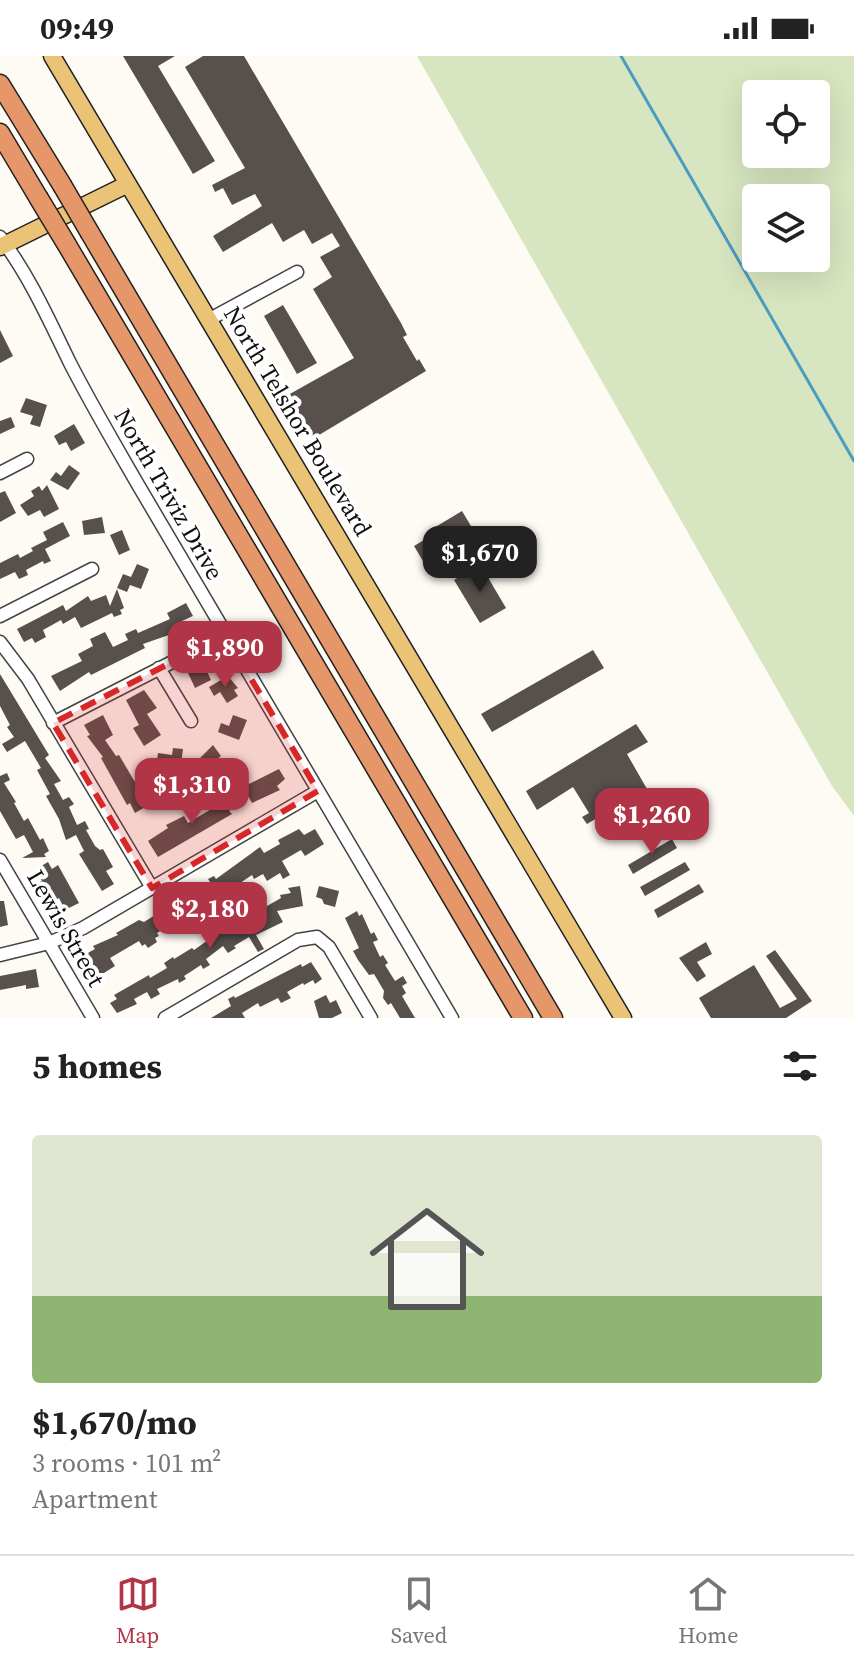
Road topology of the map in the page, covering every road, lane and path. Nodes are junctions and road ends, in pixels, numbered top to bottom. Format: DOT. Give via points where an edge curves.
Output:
graph roads {
  1 [pos="52,56"];
  2 [pos="0,84"];
  3 [pos="0,133"];
  4 [pos="128,184"];
  5 [pos="2,243"];
  6 [pos="297,272"];
  7 [pos="210,319"];
  8 [pos="27,459"];
  9 [pos="0,473"];
  10 [pos="92,569"];
  11 [pos="0,616"];
  12 [pos="225,635"];
  13 [pos="0,642"];
  14 [pos="159,668"];
  15 [pos="191,721"];
  16 [pos="53,723"];
  17 [pos="318,791"];
  18 [pos="0,860"];
  19 [pos="152,888"];
  20 [pos="49,943"];
  21 [pos="0,955"];
  22 [pos="93,1018"];
  23 [pos="165,1018"];
  24 [pos="371,1018"];
  25 [pos="452,1018"];
  26 [pos="523,1018"];
  27 [pos="553,1018"];
  28 [pos="623,1018"];
  1 -- 4 [label="main road, North Telshor Boulevard"];
  2 -- 27 [label="highway, bridge"];
  3 -- 26 [label="highway, bridge"];
  4 -- 5 [label="main road"];
  4 -- 7 [label="main road, North Telshor Boulevard"];
  5 -- 12 [label="street, North Triviz Drive" via="35,292 87,395"];
  6 -- 7 [label="street"];
  7 -- 28 [label="main road, North Telshor Boulevard"];
  8 -- 9 [label="street"];
  10 -- 11 [label="street"];
  12 -- 14 [label="street"];
  12 -- 17 [label="street, North Triviz Drive"];
  13 -- 16 [label="street"];
  14 -- 15 [label="street"];
  14 -- 16 [label="street"];
  16 -- 19 [label="street"];
  17 -- 19 [label="street"];
  17 -- 25 [label="street, North Triviz Drive"];
  18 -- 20 [label="street, Lewis Street"];
  19 -- 20 [label="street"];
  20 -- 21 [label="street"];
  20 -- 22 [label="street, Lewis Street"];
  23 -- 24 [label="street" via="318,932"];
}
